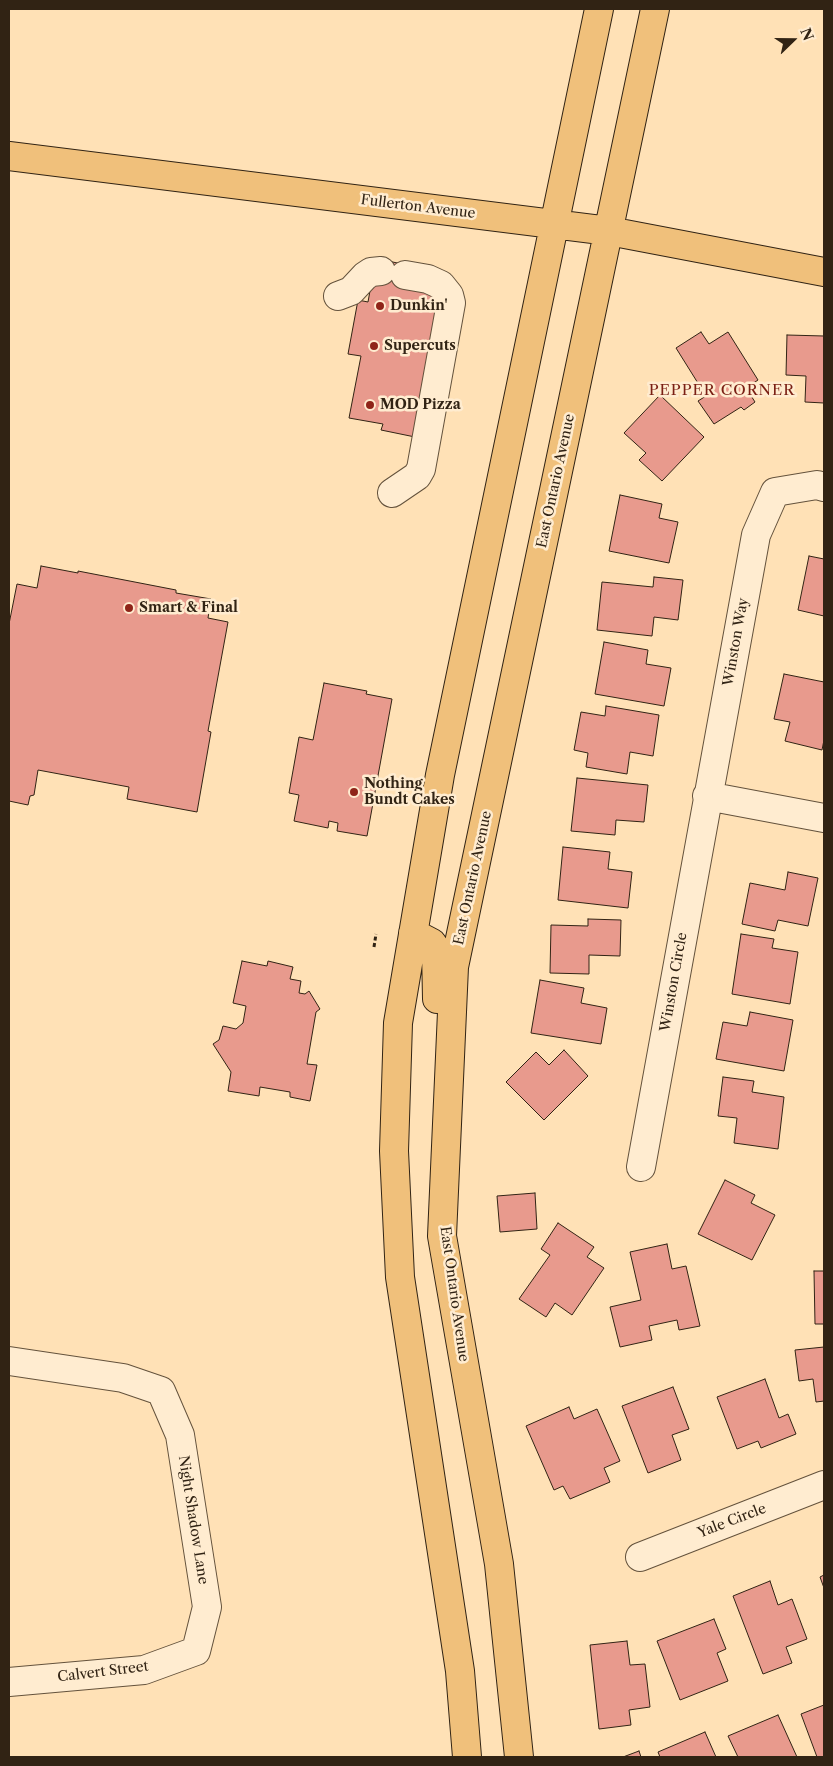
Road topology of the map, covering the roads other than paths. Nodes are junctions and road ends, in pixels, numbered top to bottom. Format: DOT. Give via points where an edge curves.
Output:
graph roads {
  1 [pos="600,9"];
  2 [pos="655,9"];
  3 [pos="9,156"];
  4 [pos="554,224"];
  5 [pos="608,231"];
  6 [pos="824,272"];
  7 [pos="338,296"];
  8 [pos="824,487"];
  9 [pos="392,493"];
  10 [pos="708,796"];
  11 [pos="824,818"];
  12 [pos="413,933"];
  13 [pos="641,1167"];
  14 [pos="442,1236"];
  15 [pos="9,1362"];
  16 [pos="824,1485"];
  17 [pos="640,1557"];
  18 [pos="196,1651"];
  19 [pos="9,1682"];
  20 [pos="466,1757"];
  21 [pos="519,1757"];
  1 -- 4 [label="main road"];
  2 -- 5 [label="main road, East Ontario Avenue"];
  3 -- 4 [label="main road, Fullerton Avenue"];
  4 -- 5 [label="main road, Fullerton Avenue"];
  4 -- 12 [label="main road" via="440,775"];
  5 -- 6 [label="main road, Fullerton Avenue"];
  5 -- 14 [label="main road, East Ontario Avenue" via="454,967"];
  7 -- 9 [label="street" via="351,291 371,272 428,280 441,285 449,295 451,303 420,469 417,476"];
  8 -- 10 [label="street, Winston Way" via="817,485 775,492 756,535"];
  10 -- 11 [label="street"];
  10 -- 13 [label="street, Winston Circle"];
  12 -- 14 [label="main road" via="432,943 436,949 431,1180 432,1199"];
  12 -- 20 [label="main road" via="398,1023 394,1151 400,1277 460,1671"];
  14 -- 21 [label="main road, East Ontario Avenue" via="498,1564"];
  15 -- 18 [label="street, Night Shadow Lane" via="123,1378 161,1391 180,1435 207,1607"];
  16 -- 17 [label="street, Yale Circle"];
  18 -- 19 [label="street, Calvert Street" via="144,1670"];
}
